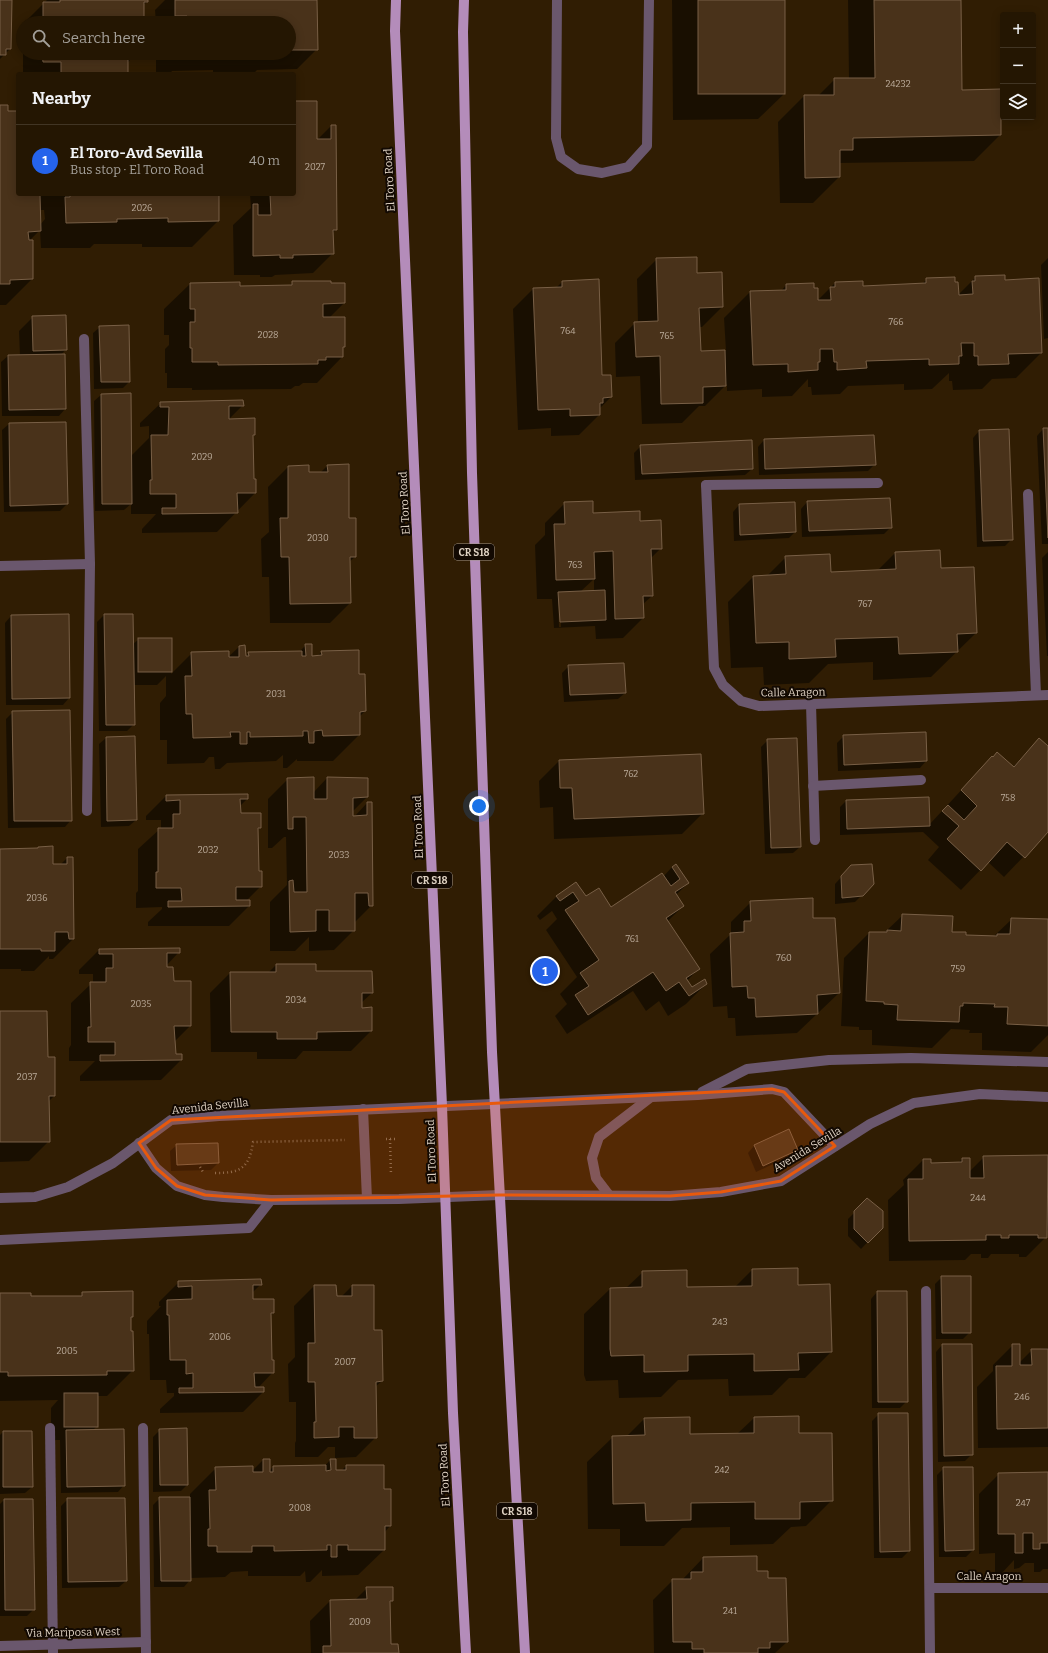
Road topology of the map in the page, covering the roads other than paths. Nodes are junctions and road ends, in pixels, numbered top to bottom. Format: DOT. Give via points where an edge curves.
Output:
graph roads {
  1 [pos="396,0"];
  2 [pos="464,0"];
  3 [pos="557,0"];
  4 [pos="649,0"];
  5 [pos="84,338"];
  6 [pos="878,483"];
  7 [pos="1028,494"];
  8 [pos="90,564"];
  9 [pos="0,566"];
  10 [pos="1036,695"];
  11 [pos="1048,695"];
  12 [pos="810,704"];
  13 [pos="921,780"];
  14 [pos="814,786"];
  15 [pos="87,811"];
  16 [pos="816,840"];
  17 [pos="1048,1062"];
  18 [pos="698,1094"];
  19 [pos="650,1097"];
  20 [pos="1048,1097"];
  21 [pos="494,1103"];
  22 [pos="442,1106"];
  23 [pos="363,1109"];
  24 [pos="139,1143"];
  25 [pos="835,1146"];
  26 [pos="499,1195"];
  27 [pos="609,1195"];
  28 [pos="445,1197"];
  29 [pos="0,1198"];
  30 [pos="367,1199"];
  31 [pos="271,1200"];
  32 [pos="0,1240"];
  33 [pos="926,1291"];
  34 [pos="50,1428"];
  35 [pos="143,1428"];
  36 [pos="930,1588"];
  37 [pos="1048,1588"];
  38 [pos="146,1642"];
  39 [pos="0,1646"];
  40 [pos="53,1649"];
  41 [pos="146,1653"];
  42 [pos="466,1653"];
  43 [pos="525,1653"];
  44 [pos="930,1653"];
  1 -- 22 [label="main road, El Toro Road / CR S18" via="395,31"];
  2 -- 21 [label="main road, CR S18" via="472,473"];
  3 -- 4 [label="street" via="556,138 561,157 578,169 602,173 628,167 647,146"];
  5 -- 8 [label="street"];
  6 -- 12 [label="street, Calle Aragon" via="706,485 714,668 723,685 741,701 759,706"];
  7 -- 10 [label="street"];
  8 -- 9 [label="street"];
  8 -- 15 [label="street"];
  10 -- 11 [label="street, Calle Aragon"];
  10 -- 12 [label="street, Calle Aragon"];
  12 -- 14 [label="street"];
  13 -- 14 [label="street"];
  14 -- 16 [label="street"];
  17 -- 18 [label="street" via="911,1058 822,1060 747,1069"];
  18 -- 19 [label="street"];
  18 -- 25 [label="street" via="772,1089 784,1092"];
  19 -- 21 [label="street"];
  19 -- 27 [label="street" via="600,1137 592,1158 596,1178"];
  20 -- 25 [label="street, Avenida Sevilla" via="980,1094 914,1103 870,1124"];
  21 -- 22 [label="street, Avenida Sevilla"];
  21 -- 26 [label="main road, CR S18"];
  22 -- 23 [label="street, Avenida Sevilla"];
  22 -- 28 [label="main road, El Toro Road / CR S18"];
  23 -- 24 [label="street, Avenida Sevilla" via="171,1120"];
  23 -- 30 [label="street"];
  24 -- 29 [label="street, Avenida Sevilla" via="113,1162 68,1186 35,1197"];
  24 -- 31 [label="street" via="156,1168 177,1186 205,1195"];
  25 -- 27 [label="street, Avenida Sevilla" via="781,1181 721,1192 670,1196"];
  26 -- 27 [label="street, Avenida Sevilla"];
  26 -- 28 [label="street, Avenida Sevilla"];
  26 -- 43 [label="main road, CR S18"];
  28 -- 30 [label="street"];
  28 -- 42 [label="main road, El Toro Road / CR S18"];
  30 -- 31 [label="street"];
  31 -- 32 [label="street" via="249,1228"];
  33 -- 36 [label="street"];
  34 -- 40 [label="street"];
  35 -- 38 [label="street"];
  36 -- 37 [label="street, Calle Aragon"];
  36 -- 44 [label="street"];
  38 -- 40 [label="street, Via Mariposa West"];
  38 -- 41 [label="street"];
  39 -- 40 [label="street, Via Mariposa West"];
}
